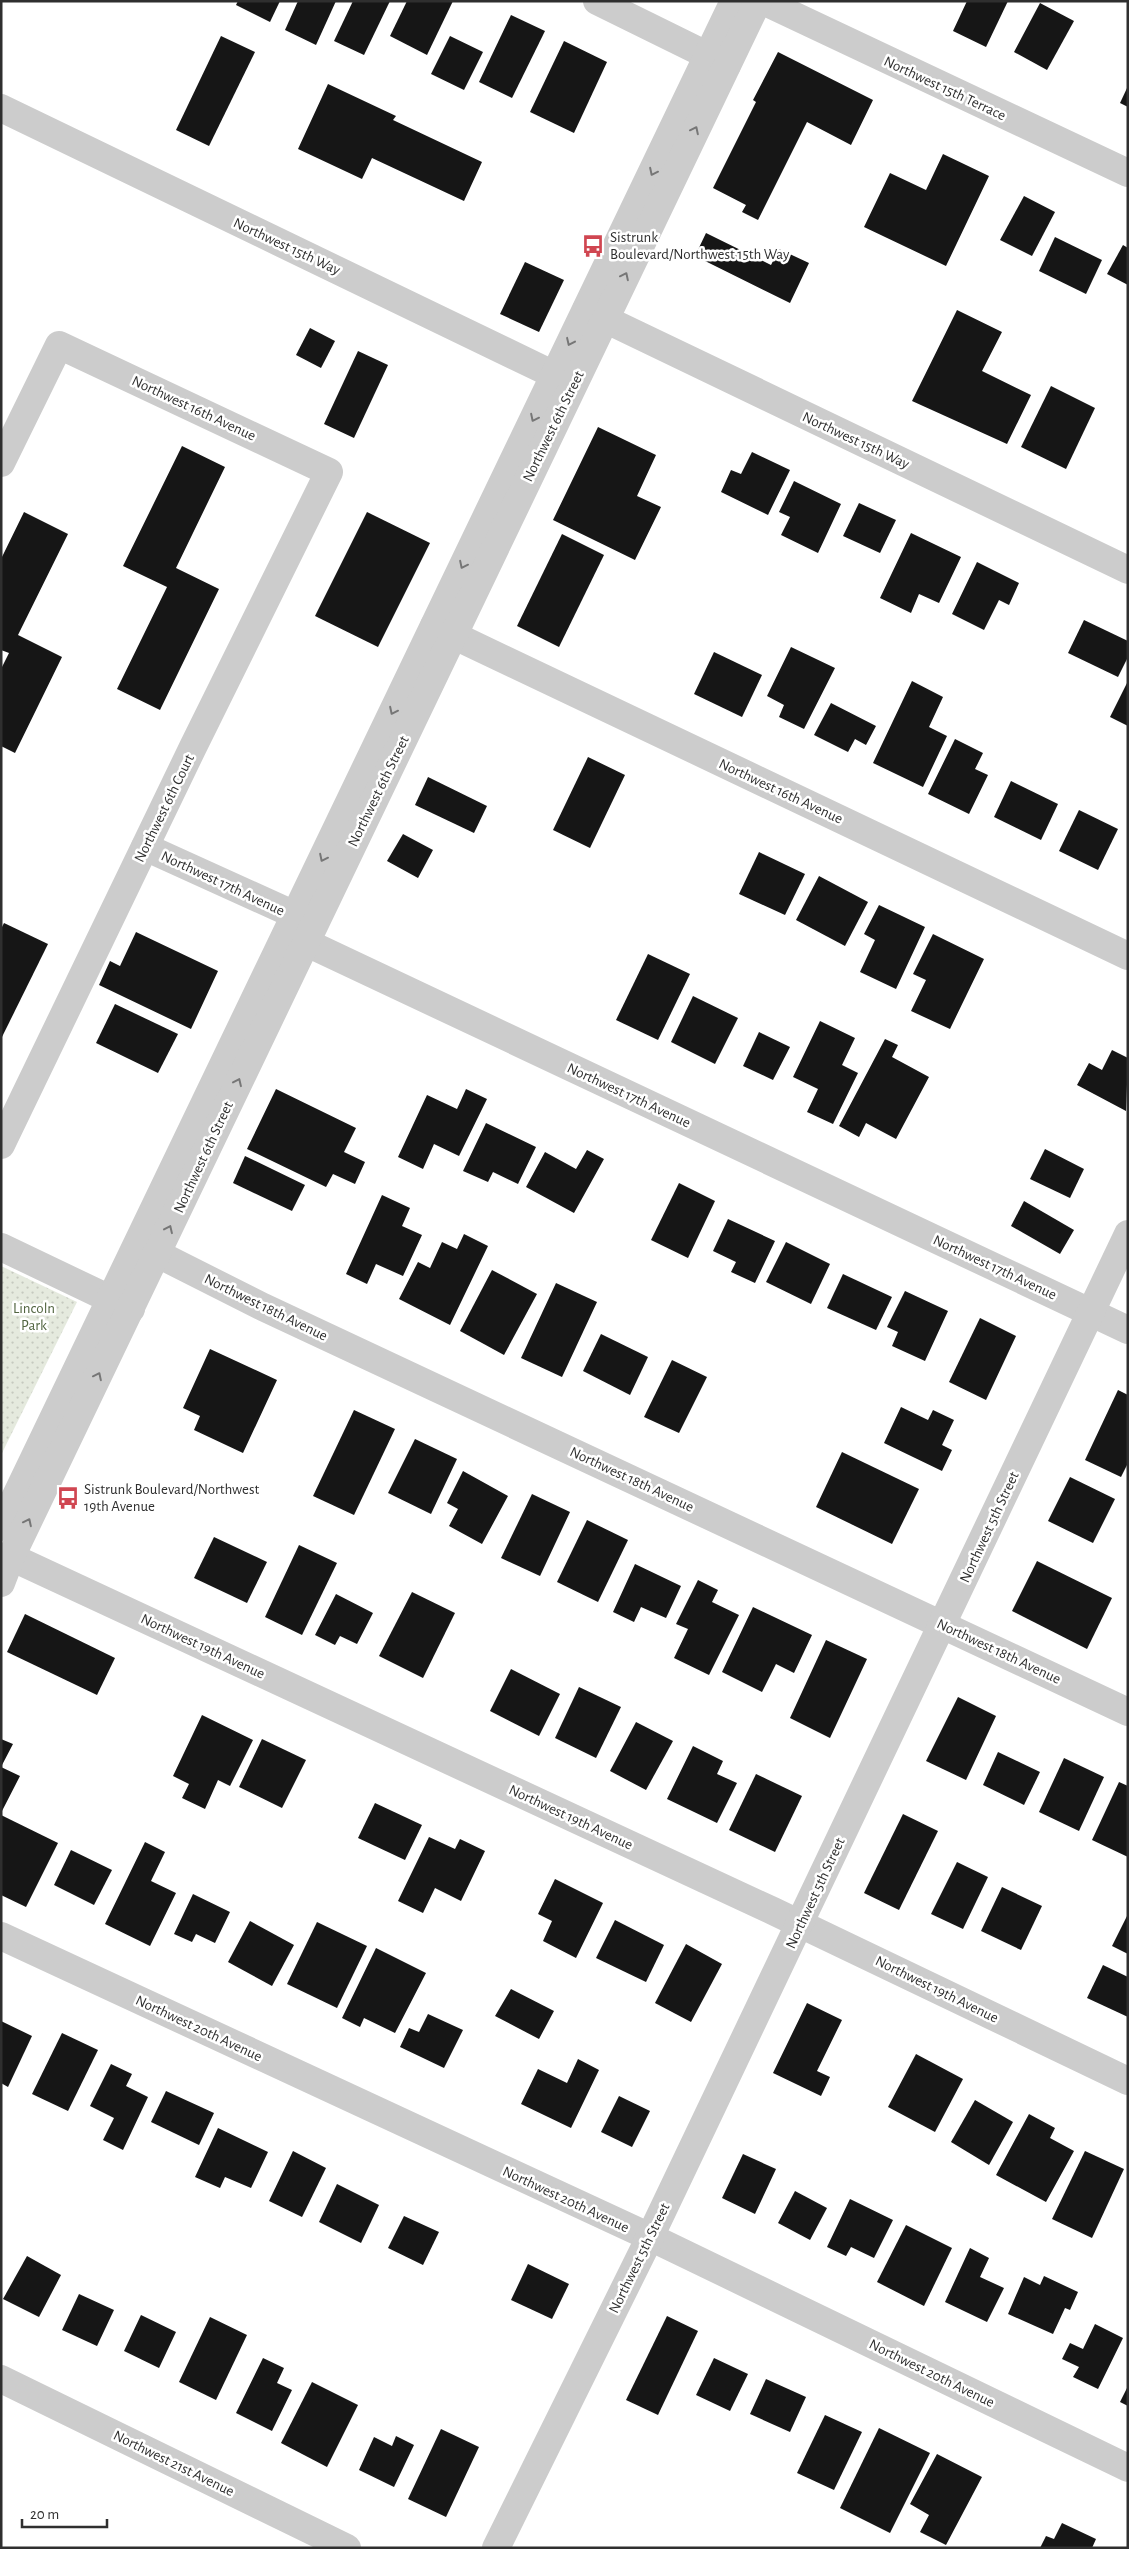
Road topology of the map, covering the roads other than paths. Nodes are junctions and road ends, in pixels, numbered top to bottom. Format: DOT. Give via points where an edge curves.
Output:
graph roads {
  1 [pos="597,1"];
  2 [pos="734,1"];
  3 [pos="758,1"];
  4 [pos="763,1"];
  5 [pos="718,60"];
  6 [pos="1,108"];
  7 [pos="1128,174"];
  8 [pos="594,315"];
  9 [pos="564,379"];
  10 [pos="1,463"];
  11 [pos="329,472"];
  12 [pos="1128,570"];
  13 [pos="443,631"];
  14 [pos="145,847"];
  15 [pos="295,916"];
  16 [pos="305,942"];
  17 [pos="1128,956"];
  18 [pos="1,1145"];
  19 [pos="1128,1234"];
  20 [pos="1,1247"];
  21 [pos="148,1249"];
  22 [pos="121,1304"];
  23 [pos="1090,1312"];
  24 [pos="1128,1330"];
  25 [pos="1,1527"];
  26 [pos="11,1557"];
  27 [pos="1,1583"];
  28 [pos="943,1624"];
  29 [pos="1128,1712"];
  30 [pos="801,1924"];
  31 [pos="1,1936"];
  32 [pos="1128,2081"];
  33 [pos="650,2237"];
  34 [pos="1,2379"];
  35 [pos="1128,2468"];
  36 [pos="347,2548"];
  37 [pos="496,2548"];
  1 -- 5 [label="street"];
  2 -- 5 [label="street, Northwest 6th Street"];
  3 -- 5 [label="street, Northwest 6th Street"];
  4 -- 7 [label="street, Northwest 15th Terrace"];
  5 -- 8 [label="street, Northwest 6th Street"];
  6 -- 9 [label="street, Northwest 15th Way"];
  8 -- 9 [label="street, Northwest 6th Street"];
  8 -- 12 [label="street, Northwest 15th Way"];
  9 -- 13 [label="street, Northwest 6th Street"];
  10 -- 11 [label="street, Northwest 16th Avenue" via="59,345"];
  11 -- 14 [label="street, Northwest 6th Court"];
  13 -- 15 [label="street, Northwest 6th Street, one-way"];
  13 -- 16 [label="street, Northwest 6th Street"];
  13 -- 17 [label="street, Northwest 16th Avenue"];
  14 -- 15 [label="street, Northwest 17th Avenue"];
  14 -- 18 [label="street, Northwest 6th Court"];
  15 -- 16 [label="street, Northwest 17th Avenue"];
  15 -- 21 [label="street, Northwest 6th Street"];
  21 -- 16 [label="street, Northwest 6th Street, one-way"];
  16 -- 23 [label="street, Northwest 17th Avenue"];
  19 -- 23 [label="street, Northwest 5th Street"];
  20 -- 22 [label="street"];
  21 -- 22 [label="street, Northwest 6th Street"];
  21 -- 28 [label="street, Northwest 18th Avenue" via="272,1311"];
  22 -- 25 [label="street, Northwest 6th Street"];
  26 -- 22 [label="street, Northwest 6th Street, one-way"];
  23 -- 24 [label="street, Northwest 17th Avenue"];
  23 -- 28 [label="street, Northwest 5th Street"];
  26 -- 27 [label="street, Northwest 6th Street"];
  26 -- 30 [label="street, Northwest 19th Avenue"];
  28 -- 29 [label="street, Northwest 18th Avenue"];
  28 -- 30 [label="street, Northwest 5th Street"];
  30 -- 32 [label="street, Northwest 19th Avenue"];
  30 -- 33 [label="street, Northwest 5th Street"];
  31 -- 33 [label="street, Northwest 20th Avenue"];
  33 -- 35 [label="street, Northwest 20th Avenue"];
  33 -- 37 [label="street, Northwest 5th Street"];
  34 -- 36 [label="street, Northwest 21st Avenue"];
}
